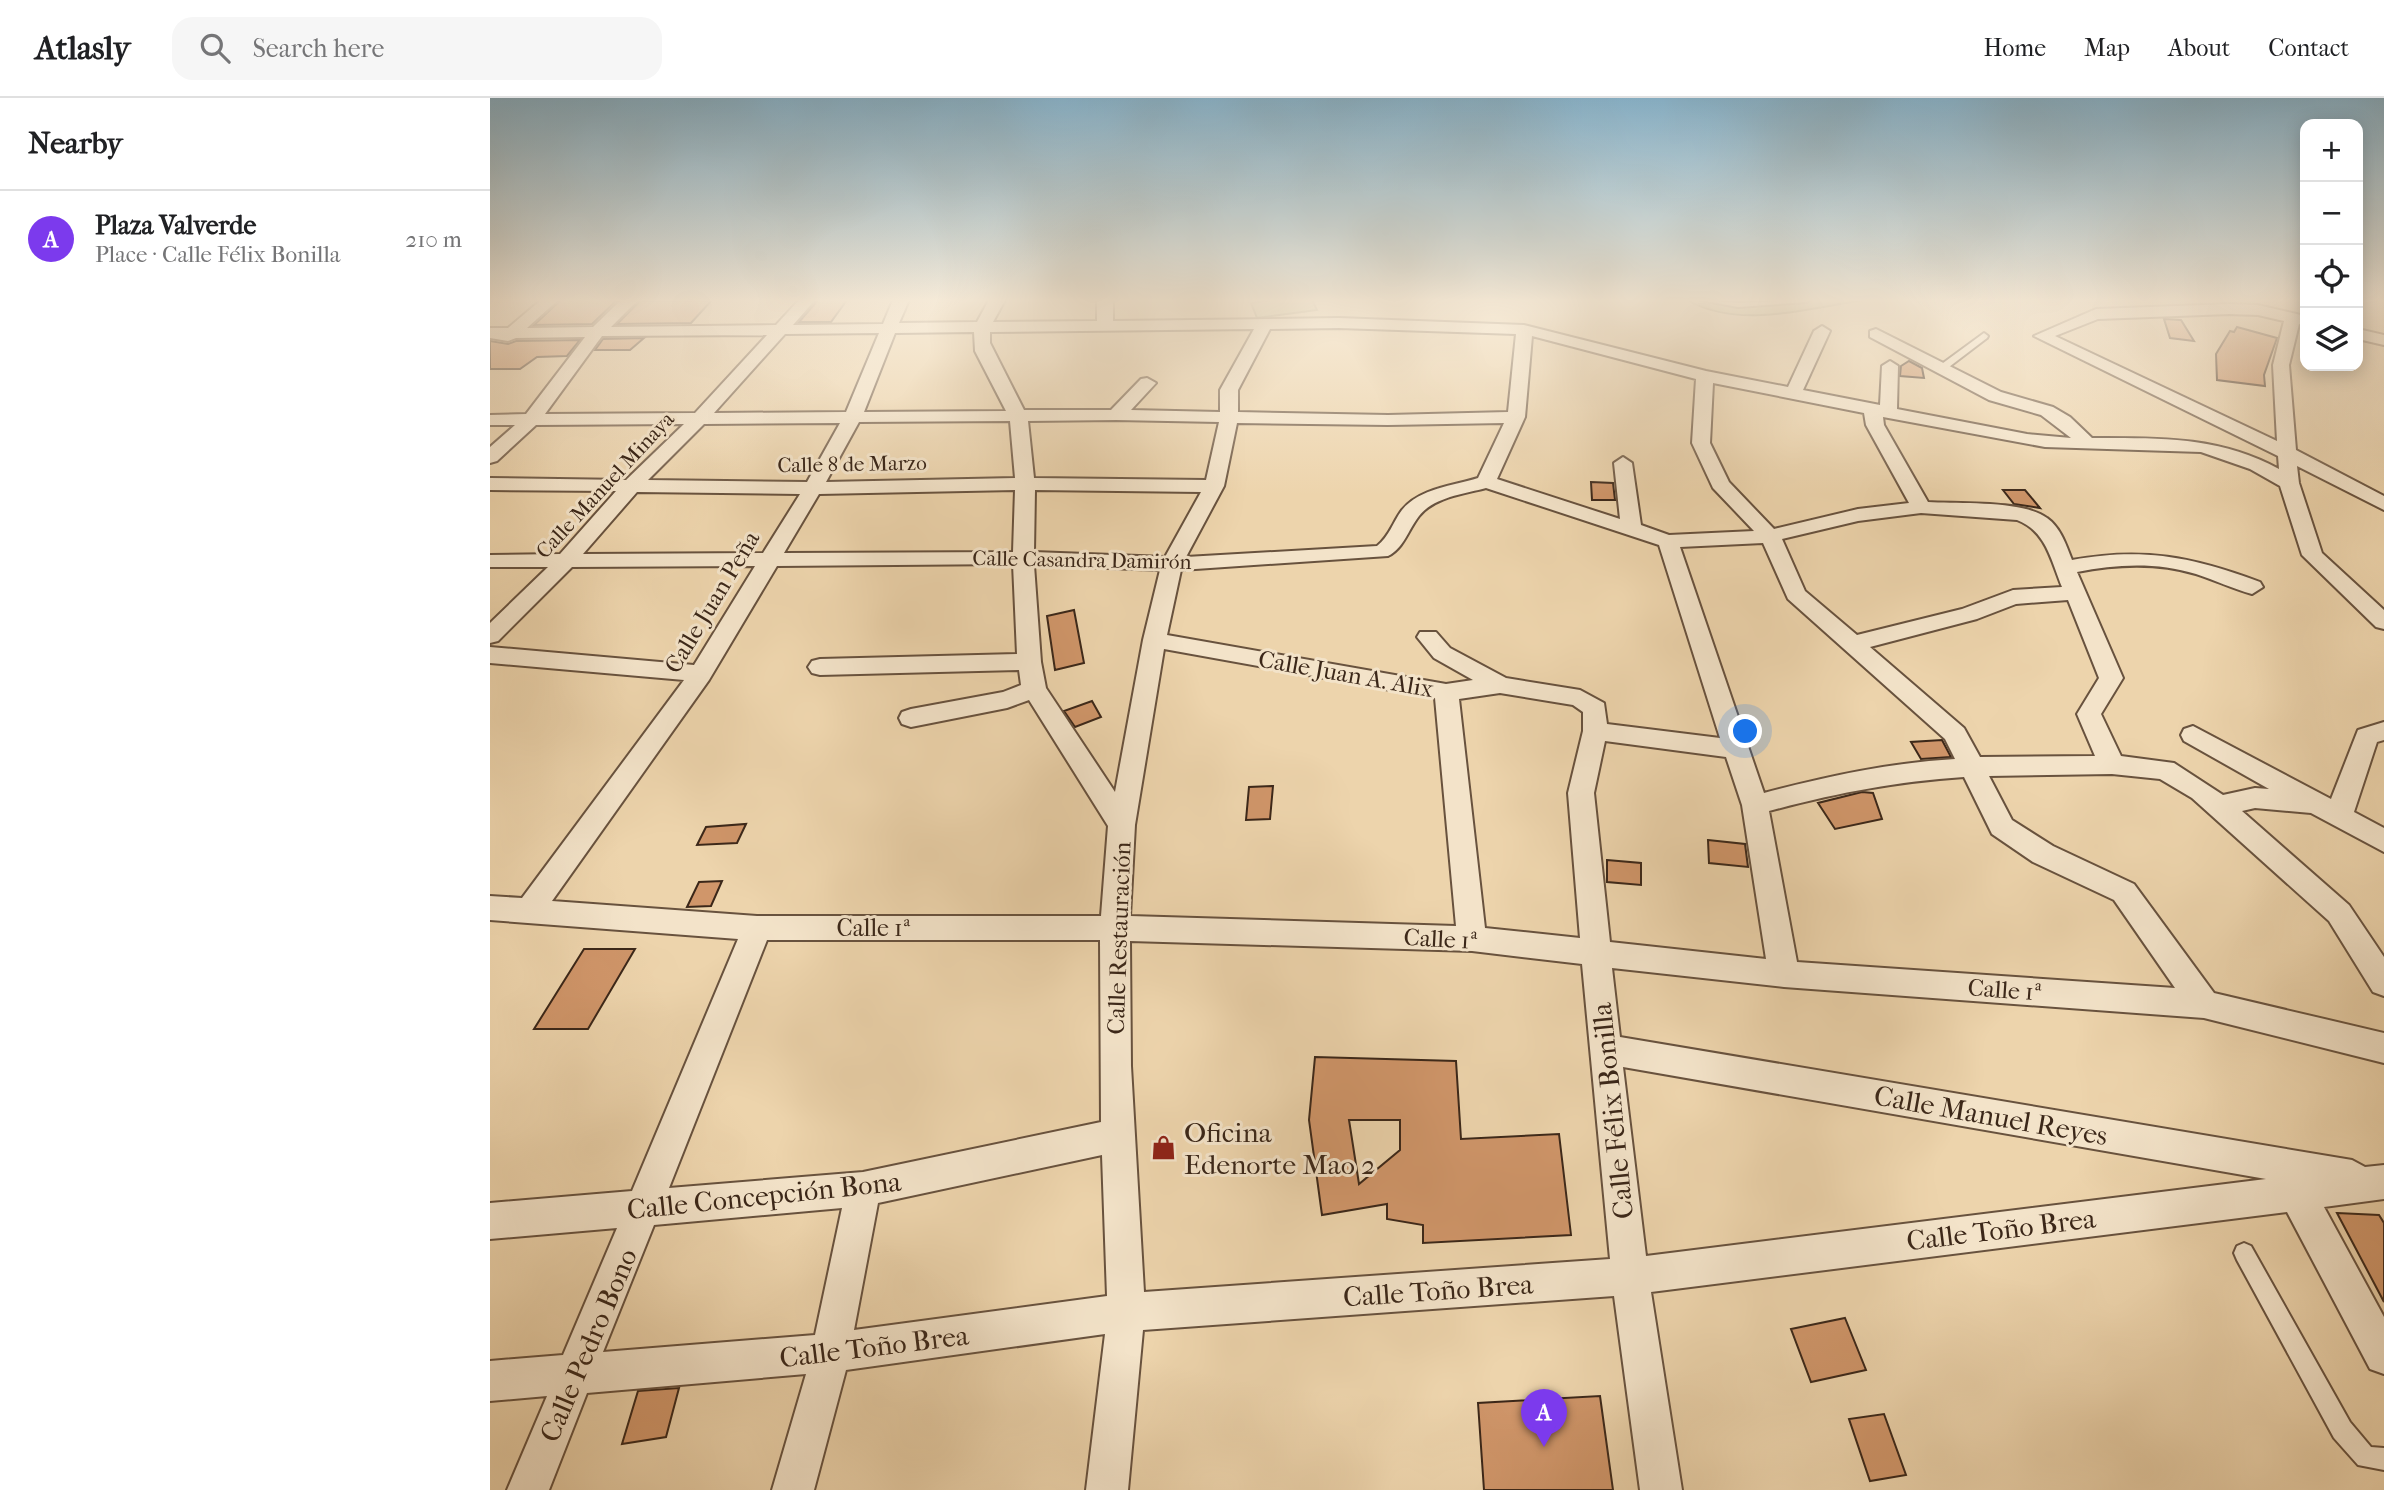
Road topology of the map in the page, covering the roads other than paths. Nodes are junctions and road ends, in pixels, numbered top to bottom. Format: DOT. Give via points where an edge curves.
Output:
graph roads {
  1 [pos="572,365"];
  2 [pos="749,365"];
  3 [pos="872,365"];
  4 [pos="991,365"];
  5 [pos="1243,365"];
  6 [pos="1521,365"];
  7 [pos="1662,365"];
  8 [pos="1806,365"];
  9 [pos="1934,365"];
  10 [pos="1947,365"];
  11 [pos="2103,365"];
  12 [pos="2281,365"];
  13 [pos="1890,366"];
  14 [pos="1942,369"];
  15 [pos="1705,376"];
  16 [pos="1147,383"];
  17 [pos="1793,394"];
  18 [pos="1880,411"];
  19 [pos="1116,415"];
  20 [pos="1018,416"];
  21 [pos="1516,417"];
  22 [pos="852,418"];
  23 [pos="1229,418"];
  24 [pos="699,419"];
  25 [pos="490,420"];
  26 [pos="531,420"];
  27 [pos="2086,443"];
  28 [pos="2289,454"];
  29 [pos="490,457"];
  30 [pos="1623,463"];
  31 [pos="1486,482"];
  32 [pos="2289,483"];
  33 [pos="490,484"];
  34 [pos="1025,484"];
  35 [pos="632,485"];
  36 [pos="1214,486"];
  37 [pos="813,488"];
  38 [pos="2384,504"];
  39 [pos="1922,507"];
  40 [pos="1631,529"];
  41 [pos="1770,536"];
  42 [pos="1668,541"];
  43 [pos="770,558"];
  44 [pos="1026,558"];
  45 [pos="490,561"];
  46 [pos="565,562"];
  47 [pos="1172,564"];
  48 [pos="2064,568"];
  49 [pos="2252,587"];
  50 [pos="2074,593"];
  51 [pos="2384,622"];
  52 [pos="490,636"];
  53 [pos="1428,637"];
  54 [pos="1154,640"];
  55 [pos="1852,644"];
  56 [pos="490,655"];
  57 [pos="1029,663"];
  58 [pos="820,667"];
  59 [pos="701,674"];
  60 [pos="1500,685"];
  61 [pos="1034,689"];
  62 [pos="1446,692"];
  63 [pos="911,718"];
  64 [pos="2384,731"];
  65 [pos="1595,732"];
  66 [pos="2193,735"];
  67 [pos="1736,749"];
  68 [pos="2112,765"];
  69 [pos="1970,767"];
  70 [pos="1755,805"];
  71 [pos="2219,806"];
  72 [pos="2329,809"];
  73 [pos="1122,825"];
  74 [pos="2384,841"];
  75 [pos="490,908"];
  76 [pos="531,908"];
  77 [pos="757,928"];
  78 [pos="1115,928"];
  79 [pos="1472,939"];
  80 [pos="1596,955"];
  81 [pos="1784,974"];
  82 [pos="2384,983"];
  83 [pos="2203,1004"];
  84 [pos="2384,1048"];
  85 [pos="1605,1049"];
  86 [pos="1118,1135"];
  87 [pos="2381,1182"];
  88 [pos="863,1189"];
  89 [pos="2296,1192"];
  90 [pos="644,1210"];
  91 [pos="490,1221"];
  92 [pos="2245,1253"];
  93 [pos="1630,1276"];
  94 [pos="1126,1312"];
  95 [pos="831,1353"];
  96 [pos="2384,1355"];
  97 [pos="576,1376"];
  98 [pos="490,1381"];
  99 [pos="2384,1459"];
  100 [pos="528,1490"];
  101 [pos="793,1490"];
  102 [pos="1107,1490"];
  103 [pos="1661,1490"];
  1 -- 26 [label="street"];
  2 -- 24 [label="street, Calle Manuel Minaya"];
  3 -- 22 [label="street, Calle Juan Peña"];
  4 -- 20 [label="street, Calle Restauración"];
  5 -- 23 [label="street" via="1229,390"];
  6 -- 21 [label="street"];
  7 -- 15 [label="street"];
  8 -- 17 [label="street"];
  9 -- 14 [label="street"];
  10 -- 14 [label="lane"];
  11 -- 28 [label="street"];
  12 -- 28 [label="street"];
  13 -- 18 [label="street"];
  14 -- 27 [label="street" via="1995,396 2047,411"];
  15 -- 17 [label="street"];
  15 -- 41 [label="street" via="1701,443 1720,484"];
  16 -- 19 [label="street"];
  17 -- 18 [label="street"];
  18 -- 27 [label="street" via="2021,438"];
  18 -- 39 [label="street" via="1875,425"];
  19 -- 20 [label="street"];
  19 -- 23 [label="street"];
  20 -- 22 [label="street"];
  20 -- 34 [label="street, Calle Restauración"];
  21 -- 23 [label="street"];
  21 -- 31 [label="street"];
  22 -- 24 [label="street"];
  22 -- 37 [label="street, Calle Juan Peña"];
  23 -- 36 [label="street"];
  24 -- 26 [label="street"];
  24 -- 35 [label="street, Calle Manuel Minaya"];
  25 -- 26 [label="street"];
  26 -- 29 [label="street"];
  27 -- 32 [label="street" via="2208,446 2262,466"];
  28 -- 32 [label="street"];
  28 -- 38 [label="street"];
  30 -- 40 [label="street"];
  31 -- 40 [label="street"];
  31 -- 47 [label="street, Calle Casandra Damirón" via="1422,502 1404,519 1392,546 1381,552"];
  32 -- 51 [label="street" via="2312,555"];
  33 -- 35 [label="street, Calle 8 de Marzo"];
  34 -- 36 [label="street, Calle 8 de Marzo"];
  34 -- 37 [label="street, Calle 8 de Marzo"];
  34 -- 44 [label="street, Calle Restauración"];
  35 -- 37 [label="street, Calle 8 de Marzo"];
  35 -- 46 [label="street, Calle Manuel Minaya"];
  36 -- 47 [label="street"];
  37 -- 43 [label="street, Calle Juan Peña"];
  39 -- 41 [label="street" via="1858,515"];
  39 -- 48 [label="street" via="2031,517 2046,526"];
  40 -- 42 [label="street"];
  41 -- 42 [label="street"];
  41 -- 55 [label="street" via="1796,594"];
  42 -- 67 [label="street"];
  43 -- 44 [label="street, Calle Casandra Damirón"];
  43 -- 46 [label="street, Calle Casandra Damirón"];
  43 -- 59 [label="street, Calle Juan Peña"];
  44 -- 47 [label="street, Calle Casandra Damirón"];
  44 -- 57 [label="street, Calle Restauración" via="1023,582"];
  45 -- 46 [label="street, Calle Casandra Damirón"];
  46 -- 52 [label="street, Calle Manuel Minaya"];
  47 -- 54 [label="street"];
  48 -- 49 [label="street" via="2131,556 2168,559"];
  48 -- 50 [label="street"];
  50 -- 55 [label="street" via="2013,597 1969,614"];
  50 -- 68 [label="street" via="2111,678 2090,714"];
  53 -- 60 [label="street" via="1442,653"];
  54 -- 62 [label="street, Calle Juan A. Alix"];
  54 -- 73 [label="street"];
  55 -- 69 [label="street" via="1955,734"];
  56 -- 59 [label="street"];
  57 -- 58 [label="street"];
  57 -- 61 [label="street, Calle Restauración"];
  59 -- 76 [label="street, Calle Juan Peña"];
  60 -- 62 [label="street, Calle Juan A. Alix"];
  60 -- 65 [label="street, Calle Juan A. Alix" via="1586,701 1596,714"];
  61 -- 63 [label="street" via="1007,700"];
  61 -- 73 [label="street, Calle Restauración"];
  62 -- 79 [label="street"];
  64 -- 72 [label="street" via="2367,736"];
  65 -- 67 [label="street"];
  65 -- 80 [label="street, Calle Félix Bonilla" via="1581,793"];
  66 -- 72 [label="street"];
  67 -- 70 [label="street"];
  68 -- 69 [label="street"];
  68 -- 71 [label="street" via="2165,769"];
  69 -- 70 [label="street" via="1854,779"];
  69 -- 83 [label="street" via="2002,827 2043,854 2124,892"];
  70 -- 81 [label="street"];
  71 -- 72 [label="street" via="2255,798"];
  71 -- 82 [label="street" via="2339,913"];
  72 -- 74 [label="street"];
  73 -- 78 [label="street, Calle Restauración"];
  75 -- 76 [label="street, Calle 1ª"];
  76 -- 77 [label="street, Calle 1ª"];
  77 -- 78 [label="street, Calle 1ª"];
  77 -- 90 [label="street, Calle Pedro Bono"];
  78 -- 79 [label="street, Calle 1ª"];
  78 -- 86 [label="street, Calle Restauración"];
  79 -- 80 [label="street, Calle 1ª"];
  80 -- 81 [label="street, Calle 1ª"];
  80 -- 85 [label="street, Calle Félix Bonilla"];
  81 -- 83 [label="street, Calle 1ª"];
  83 -- 84 [label="street, Calle 1ª"];
  85 -- 87 [label="street, Calle Manuel Reyes"];
  85 -- 93 [label="street, Calle Félix Bonilla"];
  86 -- 88 [label="street, Calle Concepción Bona"];
  86 -- 94 [label="street, Calle Restauración"];
  87 -- 89 [label="street, Calle Toño Brea"];
  88 -- 90 [label="street, Calle Concepción Bona"];
  88 -- 95 [label="street"];
  89 -- 93 [label="street, Calle Toño Brea"];
  89 -- 96 [label="street"];
  90 -- 91 [label="street, Calle Concepción Bona"];
  90 -- 97 [label="street, Calle Pedro Bono"];
  92 -- 99 [label="lane" via="2342,1430 2366,1457"];
  93 -- 94 [label="street, Calle Toño Brea"];
  93 -- 103 [label="street, Calle Félix Bonilla"];
  94 -- 95 [label="street, Calle Toño Brea"];
  94 -- 102 [label="street, Calle Restauración"];
  95 -- 97 [label="street, Calle Toño Brea"];
  95 -- 101 [label="street"];
  97 -- 98 [label="street, Calle Toño Brea"];
  97 -- 100 [label="street, Calle Pedro Bono"];
}
